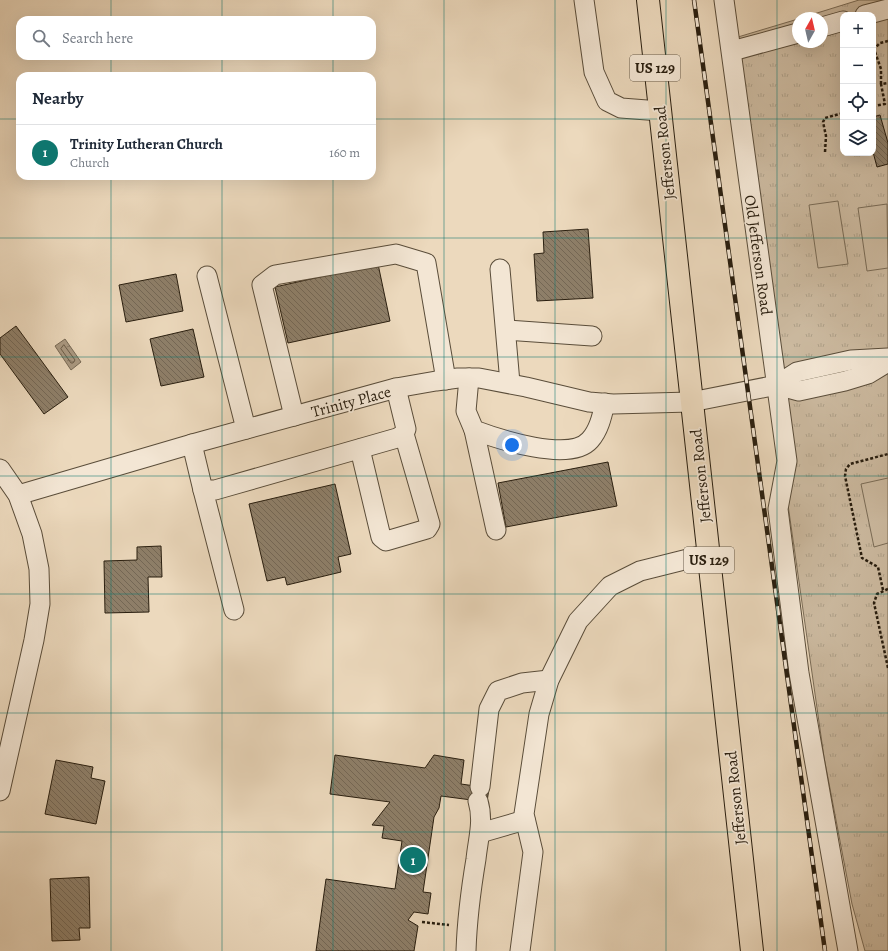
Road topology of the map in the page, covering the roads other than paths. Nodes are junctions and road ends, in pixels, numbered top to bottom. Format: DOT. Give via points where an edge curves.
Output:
graph roads {
  1 [pos="584,0"];
  2 [pos="648,0"];
  3 [pos="724,0"];
  4 [pos="888,9"];
  5 [pos="876,12"];
  6 [pos="840,22"];
  7 [pos="828,25"];
  8 [pos="792,35"];
  9 [pos="732,51"];
  10 [pos="660,111"];
  11 [pos="500,269"];
  12 [pos="207,276"];
  13 [pos="506,330"];
  14 [pos="592,336"];
  15 [pos="888,358"];
  16 [pos="888,362"];
  17 [pos="469,378"];
  18 [pos="446,380"];
  19 [pos="510,384"];
  20 [pos="777,385"];
  21 [pos="396,388"];
  22 [pos="692,402"];
  23 [pos="605,403"];
  24 [pos="294,416"];
  25 [pos="246,429"];
  26 [pos="474,430"];
  27 [pos="404,434"];
  28 [pos="192,444"];
  29 [pos="360,449"];
  30 [pos="0,469"];
  31 [pos="203,490"];
  32 [pos="18,496"];
  33 [pos="496,530"];
  34 [pos="708,554"];
  35 [pos="234,610"];
  36 [pos="549,680"];
  37 [pos="0,791"];
  38 [pos="525,820"];
  39 [pos="480,833"];
  40 [pos="466,951"];
  41 [pos="520,951"];
  42 [pos="752,951"];
  43 [pos="848,951"];
  1 -- 10 [label="street" via="594,72 607,101 621,108"];
  2 -- 10 [label="highway, Jefferson Road / US 129"];
  3 -- 9 [label="street, Old Jefferson Road"];
  4 -- 5 [label="street"];
  6 -- 7 [label="street"];
  8 -- 9 [label="street"];
  9 -- 20 [label="street, Old Jefferson Road"];
  10 -- 22 [label="highway, Jefferson Road / US 129"];
  11 -- 13 [label="street"];
  12 -- 25 [label="street"];
  13 -- 14 [label="street"];
  13 -- 19 [label="street"];
  15 -- 20 [label="street" via="851,360 797,372"];
  16 -- 20 [label="street" via="868,374 806,390 799,391"];
  17 -- 18 [label="street, Trinity Place"];
  17 -- 19 [label="street, Trinity Place"];
  17 -- 26 [label="street" via="466,411"];
  18 -- 21 [label="street, Trinity Place"];
  18 -- 24 [label="street" via="426,263 396,254 275,275 262,285"];
  19 -- 23 [label="street, Trinity Place" via="565,398"];
  20 -- 22 [label="street, Trinity Place"];
  20 -- 43 [label="street, Old Jefferson Road" via="787,460 778,509 799,673"];
  21 -- 24 [label="street, Trinity Place"];
  21 -- 27 [label="street" via="406,429"];
  22 -- 23 [label="street, Trinity Place"];
  22 -- 34 [label="highway, Jefferson Road / US 129"];
  23 -- 26 [label="street" via="600,425 590,441 576,448 560,450 539,447"];
  24 -- 25 [label="street, Trinity Place"];
  25 -- 28 [label="street, Trinity Place"];
  26 -- 33 [label="street"];
  27 -- 29 [label="street"];
  27 -- 29 [label="street" via="430,524 427,530 386,541 381,537"];
  28 -- 31 [label="street"];
  28 -- 32 [label="street, Trinity Place"];
  29 -- 31 [label="street" via="216,490"];
  30 -- 32 [label="street"];
  31 -- 35 [label="street"];
  32 -- 37 [label="street" via="34,541 39,569 40,604"];
  34 -- 36 [label="street" via="640,571 610,586 578,621"];
  34 -- 42 [label="highway, Jefferson Road / US 129"];
  36 -- 38 [label="street" via="539,714"];
  36 -- 39 [label="street" via="522,683 498,691 489,709 479,794"];
  38 -- 39 [label="street"];
  38 -- 41 [label="street" via="533,852"];
  39 -- 40 [label="street"];
}
